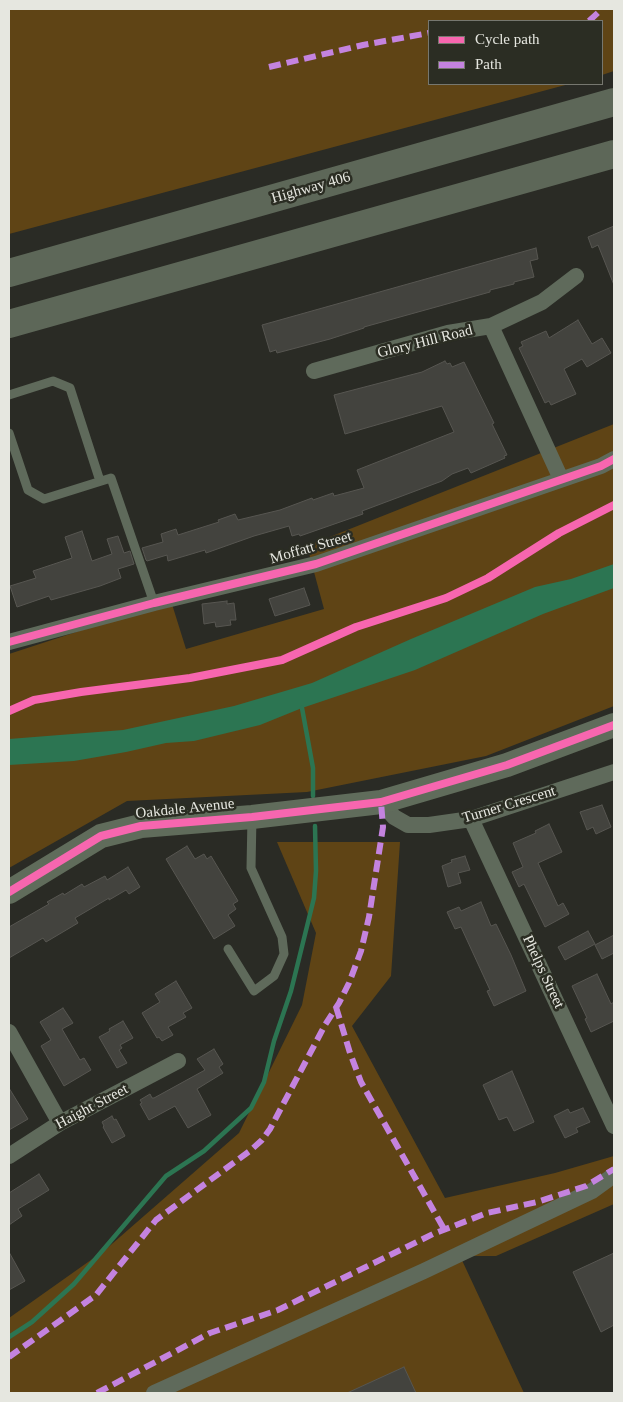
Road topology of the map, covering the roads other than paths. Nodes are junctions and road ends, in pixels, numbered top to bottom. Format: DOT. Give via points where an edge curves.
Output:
graph roads {
  1 [pos="614,102"];
  2 [pos="614,154"];
  3 [pos="9,273"];
  4 [pos="576,276"];
  5 [pos="9,324"];
  6 [pos="491,326"];
  7 [pos="314,371"];
  8 [pos="9,395"];
  9 [pos="9,433"];
  10 [pos="614,459"];
  11 [pos="561,479"];
  12 [pos="100,481"];
  13 [pos="154,603"];
  14 [pos="9,642"];
  15 [pos="614,725"];
  16 [pos="614,772"];
  17 [pos="381,802"];
  18 [pos="252,817"];
  19 [pos="471,819"];
  20 [pos="9,892"];
  21 [pos="228,949"];
  22 [pos="9,1032"];
  23 [pos="178,1061"];
  24 [pos="60,1123"];
  25 [pos="614,1126"];
  26 [pos="9,1156"];
  27 [pos="614,1176"];
  28 [pos="154,1393"];
  1 -- 3 [label="highway, Highway 406"];
  2 -- 5 [label="highway"];
  4 -- 6 [label="street" via="542,302"];
  6 -- 7 [label="street, Glory Hill Road" via="448,333"];
  6 -- 11 [label="street, Glory Hill Road"];
  8 -- 12 [label="lane" via="53,381 70,388"];
  9 -- 12 [label="lane" via="28,490 36,495 44,499"];
  10 -- 11 [label="street, Moffatt Street"];
  11 -- 13 [label="street, Moffatt Street" via="316,564"];
  12 -- 13 [label="lane" via="111,478"];
  13 -- 14 [label="street, Moffatt Street"];
  15 -- 17 [label="street" via="507,765"];
  16 -- 19 [label="street, Turner Crescent"];
  17 -- 18 [label="street, Oakdale Avenue"];
  17 -- 19 [label="street, Turner Crescent" via="394,817 408,825 429,826"];
  18 -- 20 [label="street, Oakdale Avenue" via="141,826 101,836"];
  18 -- 21 [label="lane" via="251,868 282,937 284,954 274,976 254,991"];
  19 -- 25 [label="street, Phelps Street"];
  22 -- 24 [label="street"];
  23 -- 24 [label="street, Haight Street"];
  24 -- 26 [label="street, Haight Street"];
  27 -- 28 [label="street" via="574,1200"];
}
